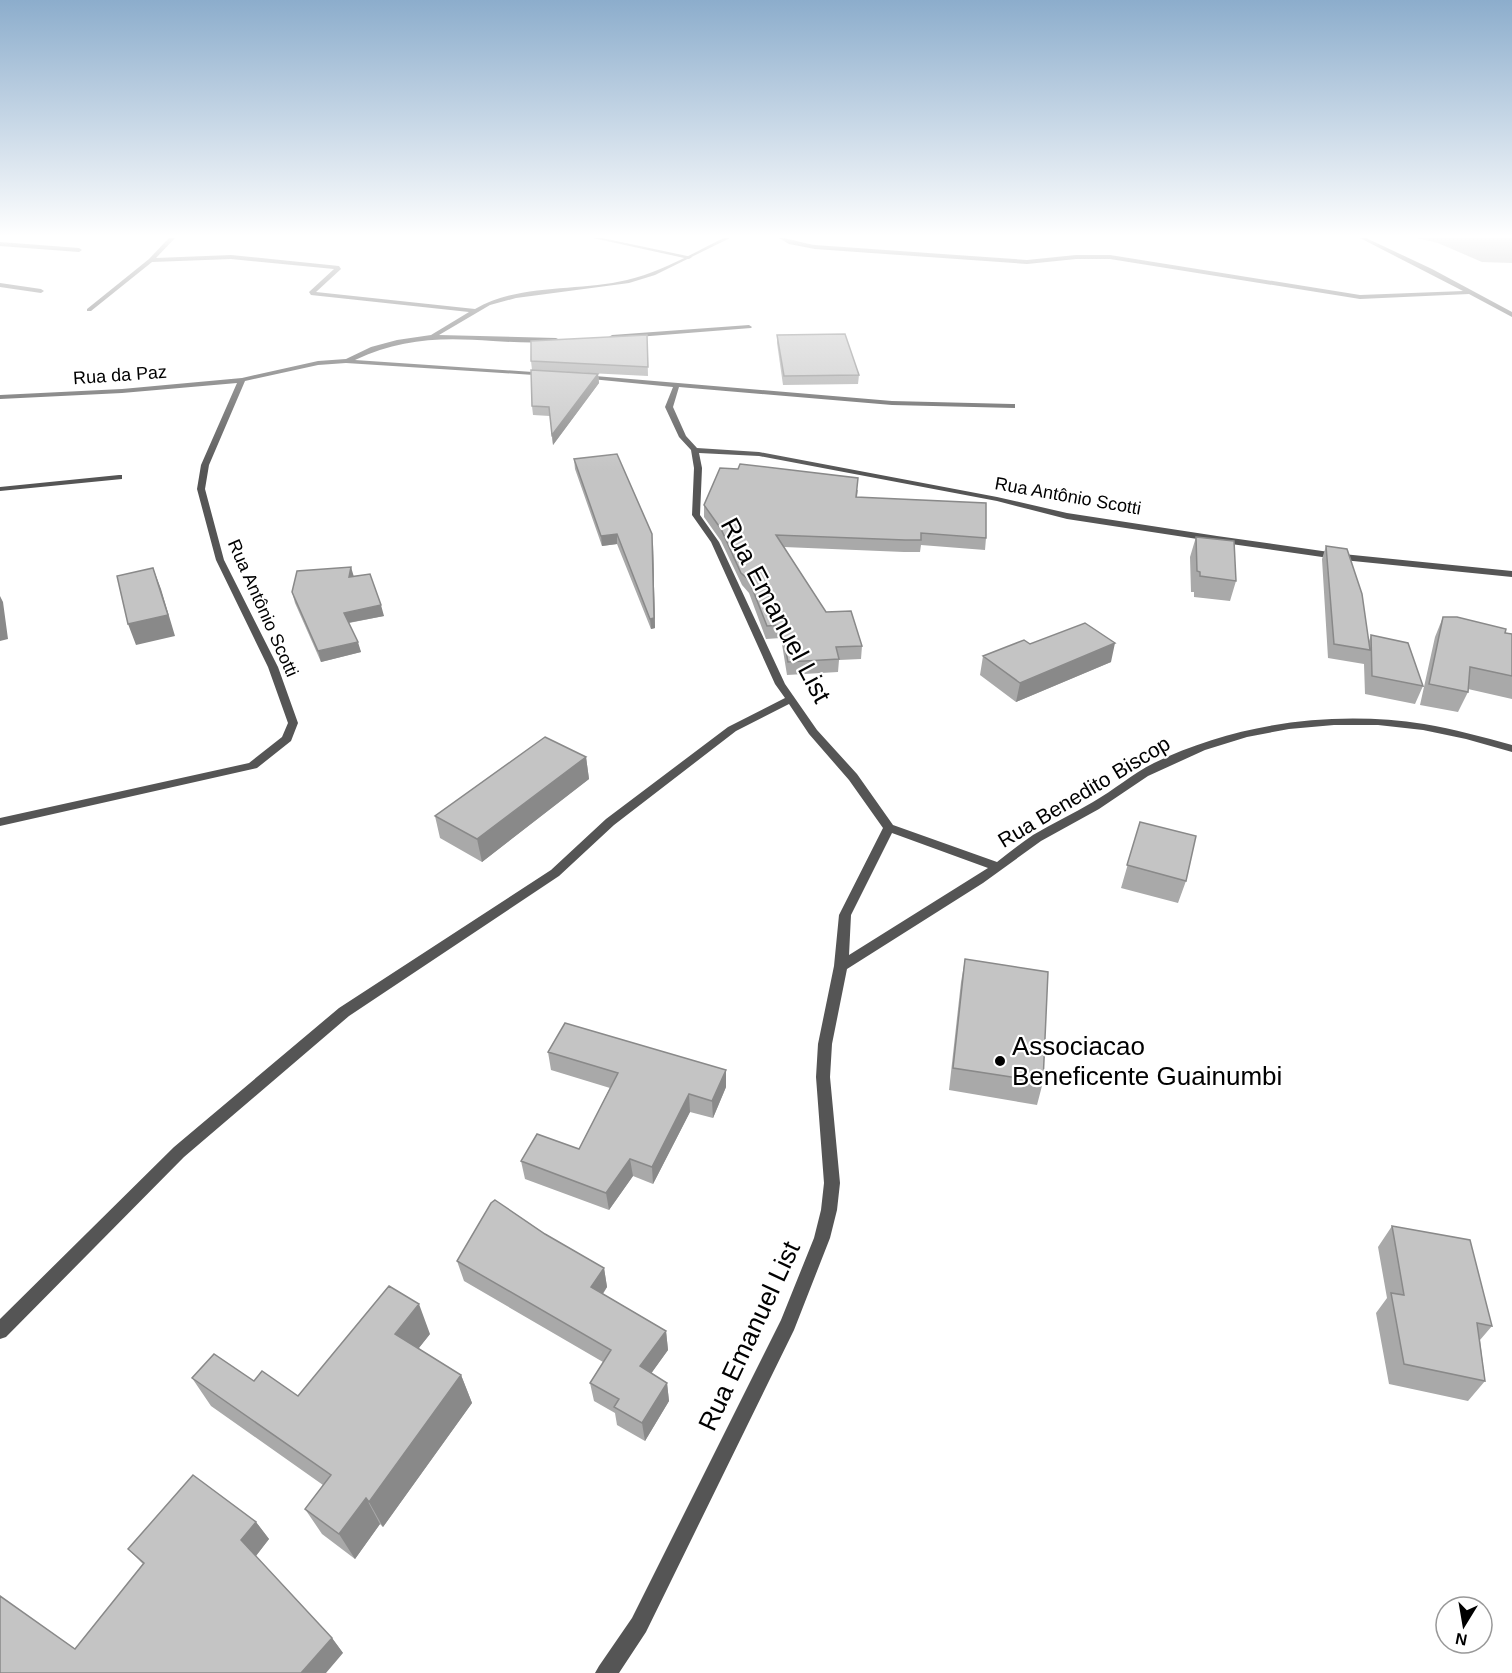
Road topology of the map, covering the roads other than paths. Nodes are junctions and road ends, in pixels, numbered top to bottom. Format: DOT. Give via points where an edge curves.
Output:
graph roads {
  1 [pos="467,316"];
  2 [pos="749,327"];
  3 [pos="433,336"];
  4 [pos="599,338"];
  5 [pos="565,340"];
  6 [pos="346,361"];
  7 [pos="562,376"];
  8 [pos="573,377"];
  9 [pos="242,380"];
  10 [pos="677,384"];
  11 [pos="0,396"];
  12 [pos="1012,406"];
  13 [pos="695,450"];
  14 [pos="119,477"];
  15 [pos="0,489"];
  16 [pos="1512,574"];
  17 [pos="791,699"];
  18 [pos="1512,749"];
  19 [pos="0,822"];
  20 [pos="889,828"];
  21 [pos="999,867"];
  22 [pos="841,966"];
  23 [pos="0,1331"];
  24 [pos="606,1673"];
  1 -- 3 [label="street"];
  2 -- 4 [label="street"];
  3 -- 5 [label="street"];
  3 -- 6 [label="street" via="370,348"];
  6 -- 7 [label="street"];
  6 -- 9 [label="street" via="318,363"];
  8 -- 10 [label="street"];
  9 -- 11 [label="street, Rua da Paz" via="122,391"];
  9 -- 19 [label="street, Rua Antônio Scotti" via="205,465 201,489 220,560 273,667 293,723 287,739 253,766"];
  10 -- 12 [label="street" via="892,403"];
  10 -- 13 [label="street" via="669,407 683,437"];
  13 -- 16 [label="street, Rua Antônio Scotti" via="759,454 1067,516 1217,539 1343,557"];
  13 -- 17 [label="street, Rua Emanuel List" via="696,515 715,542 755,632"];
  14 -- 15 [label="street"];
  17 -- 20 [label="street, Rua Emanuel List"];
  17 -- 23 [label="street" via="732,729 610,822 555,873 344,1012 179,1152"];
  18 -- 21 [label="street, Rua Benedito Biscop" via="1447,731 1364,720 1290,725 1237,735 1158,766 1041,836"];
  20 -- 21 [label="street"];
  20 -- 22 [label="street, Rua Emanuel List" via="845,915"];
  21 -- 22 [label="street, Rua Benedito Biscop"];
  22 -- 24 [label="street, Rua Emanuel List" via="825,1044 823,1077 832,1183 822,1238 788,1324 639,1624"];
}
